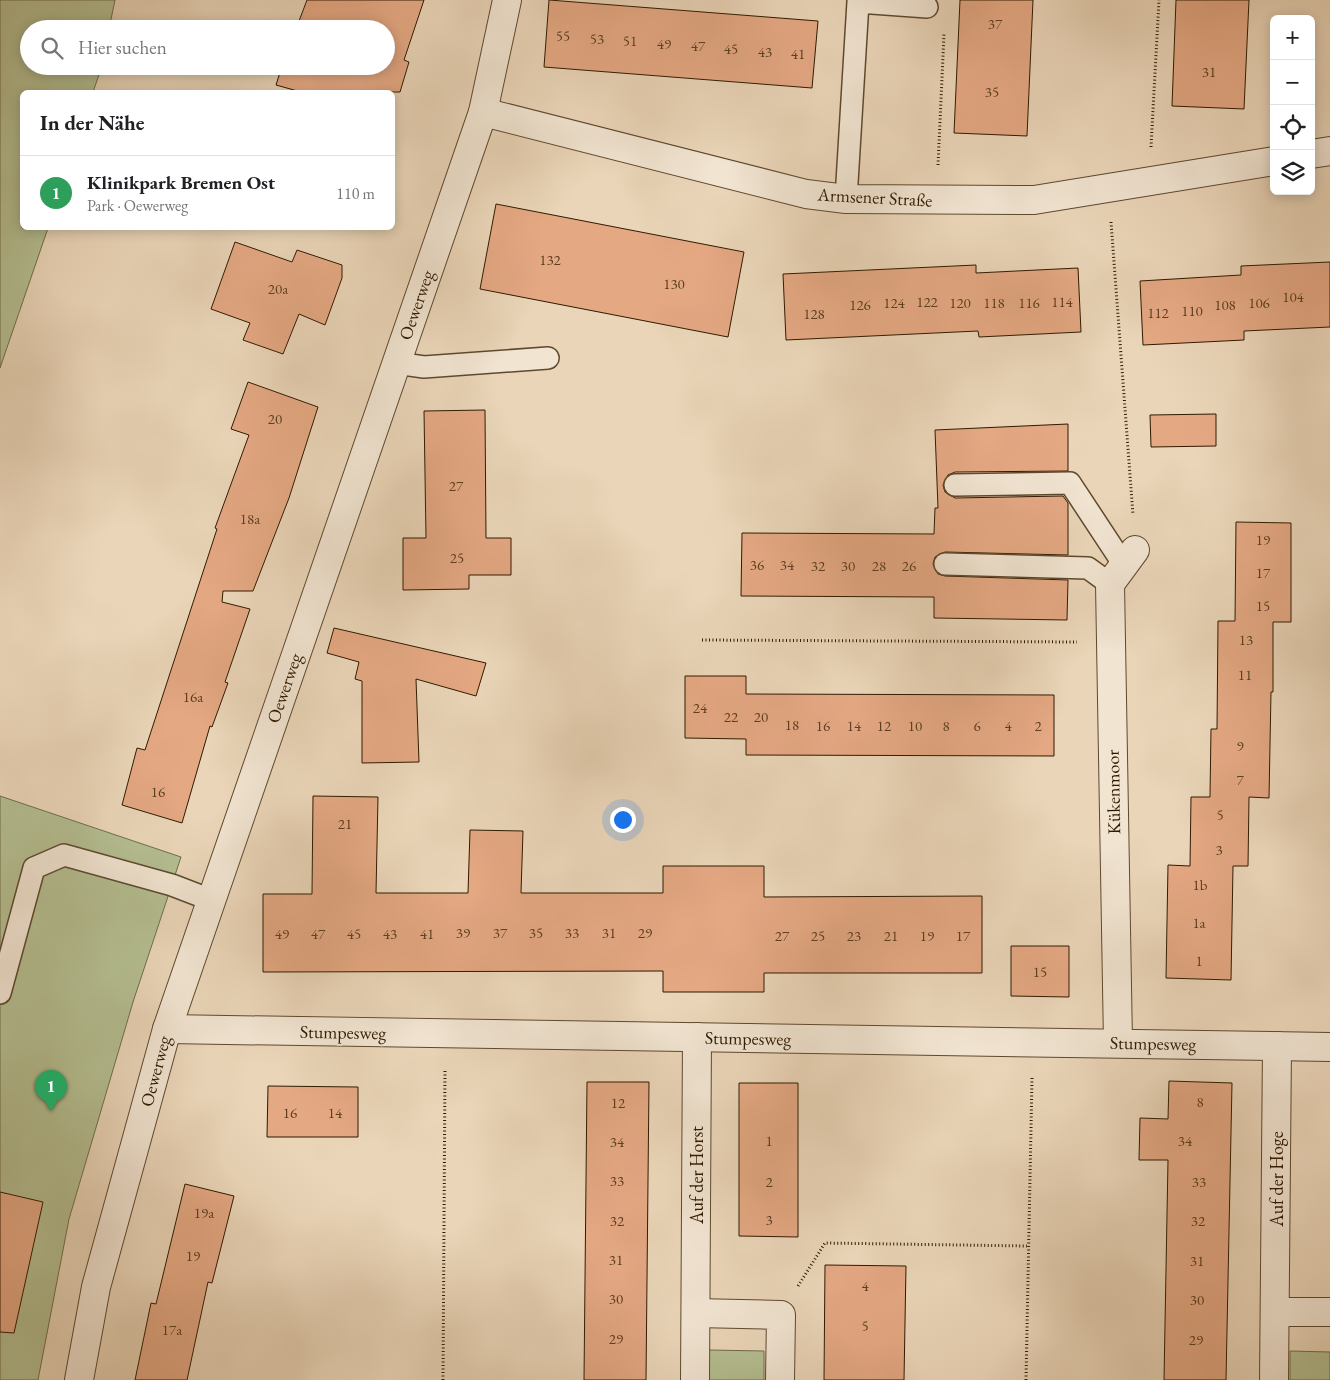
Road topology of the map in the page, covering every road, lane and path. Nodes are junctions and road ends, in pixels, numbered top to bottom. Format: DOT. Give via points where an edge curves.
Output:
graph roads {
  1 [pos="507,0"];
  2 [pos="1158,0"];
  3 [pos="927,7"];
  4 [pos="945,27"];
  5 [pos="482,112"];
  6 [pos="1330,151"];
  7 [pos="1315,153"];
  8 [pos="1270,162"];
  9 [pos="1149,182"];
  10 [pos="1108,189"];
  11 [pos="846,199"];
  12 [pos="936,200"];
  13 [pos="548,358"];
  14 [pos="396,363"];
  15 [pos="955,485"];
  16 [pos="945,564"];
  17 [pos="1123,567"];
  18 [pos="702,640"];
  19 [pos="1111,642"];
  20 [pos="211,900"];
  21 [pos="0,993"];
  22 [pos="167,1029"];
  23 [pos="446,1033"];
  24 [pos="697,1037"];
  25 [pos="1033,1042"];
  26 [pos="1118,1043"];
  27 [pos="1277,1046"];
  28 [pos="1330,1047"];
  29 [pos="1027,1246"];
  30 [pos="1275,1312"];
  31 [pos="1330,1312"];
  32 [pos="696,1313"];
  33 [pos="781,1315"];
  34 [pos="79,1380"];
  35 [pos="443,1380"];
  36 [pos="695,1380"];
  37 [pos="780,1380"];
  38 [pos="1026,1380"];
  39 [pos="1274,1380"];
  1 -- 5 [label="street, Oewerweg"];
  2 -- 9 [label="path"];
  3 -- 11 [label="lane" via="858,2"];
  4 -- 12 [label="path"];
  5 -- 11 [label="street, Armsener Straße" via="806,194"];
  5 -- 14 [label="street, Oewerweg"];
  6 -- 7 [label="street"];
  8 -- 9 [label="street, Armsener Straße"];
  9 -- 10 [label="street, Armsener Straße"];
  10 -- 12 [label="street, Armsener Straße" via="1034,200"];
  10 -- 17 [label="path"];
  11 -- 12 [label="street, Armsener Straße"];
  13 -- 14 [label="lane" via="424,367"];
  14 -- 20 [label="street, Oewerweg"];
  15 -- 17 [label="lane" via="1070,483"];
  16 -- 17 [label="lane"];
  17 -- 19 [label="street, Kükenmoor"];
  18 -- 19 [label="path"];
  19 -- 26 [label="street, Kükenmoor"];
  20 -- 21 [label="lane" via="64,855 34,868"];
  20 -- 22 [label="street, Oewerweg"];
  22 -- 23 [label="street, Stumpesweg"];
  22 -- 34 [label="street, Oewerweg" via="96,1287"];
  23 -- 24 [label="street, Stumpesweg"];
  23 -- 35 [label="path"];
  24 -- 25 [label="street, Stumpesweg"];
  24 -- 32 [label="street, Auf der Horst"];
  25 -- 26 [label="street, Stumpesweg"];
  25 -- 29 [label="path"];
  26 -- 27 [label="street, Stumpesweg"];
  27 -- 28 [label="street, Stumpesweg"];
  27 -- 30 [label="street, Auf der Hoge"];
  29 -- 33 [label="path" via="825,1243"];
  29 -- 38 [label="path"];
  30 -- 31 [label="street"];
  30 -- 39 [label="street, Auf der Hoge"];
  32 -- 33 [label="street"];
  32 -- 36 [label="street, Auf der Horst"];
  33 -- 37 [label="street"];
}
